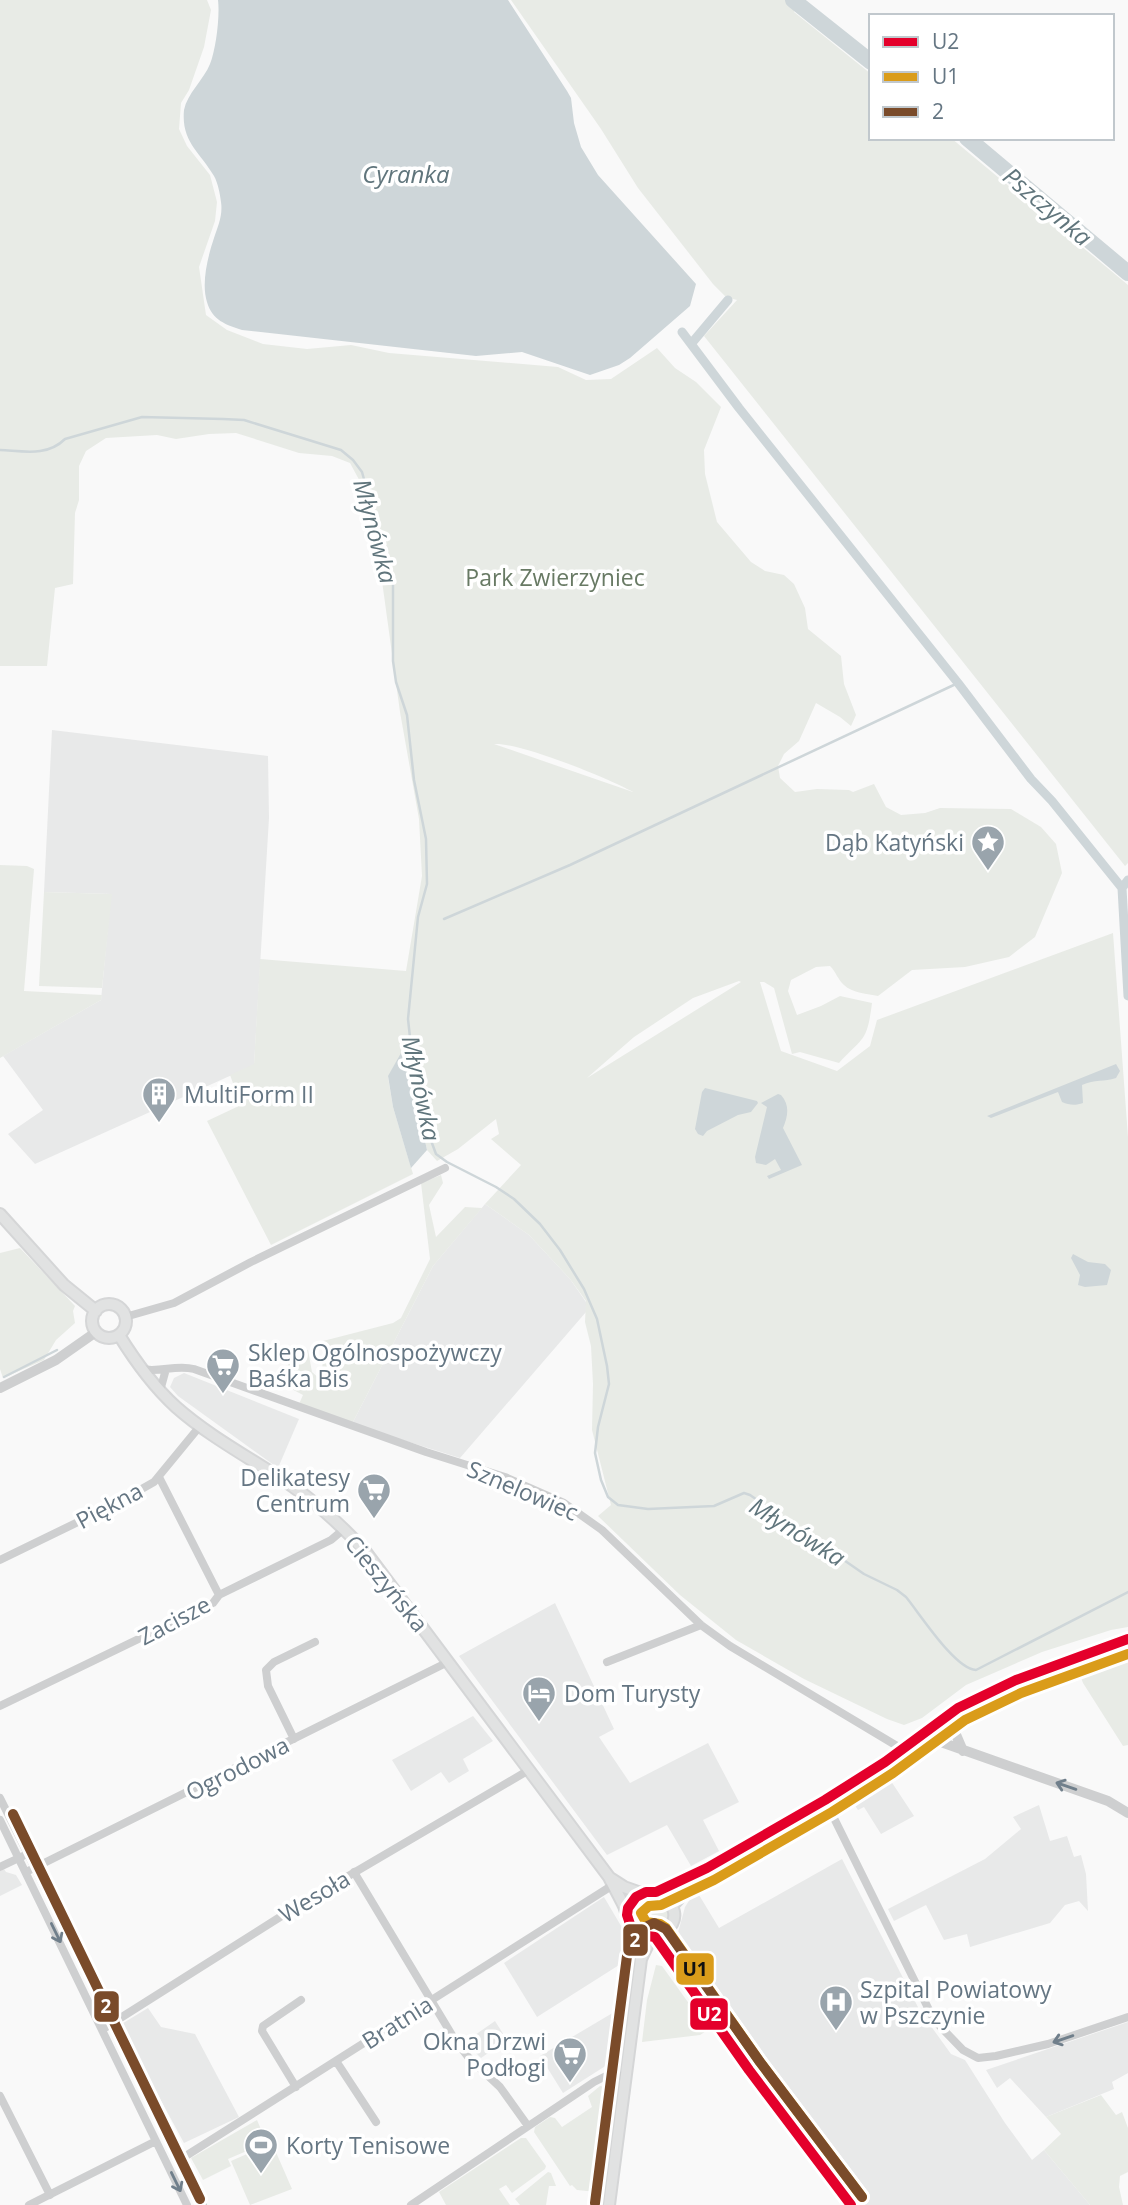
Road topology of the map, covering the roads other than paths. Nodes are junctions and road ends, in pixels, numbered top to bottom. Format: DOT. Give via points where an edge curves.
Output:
graph roads {
  1 [pos="445,1168"];
  2 [pos="0,1214"];
  3 [pos="96,1311"];
  4 [pos="125,1317"];
  5 [pos="96,1332"];
  6 [pos="119,1335"];
  7 [pos="142,1369"];
  8 [pos="166,1369"];
  9 [pos="0,1388"];
  10 [pos="160,1391"];
  11 [pos="200,1426"];
  12 [pos="159,1477"];
  13 [pos="344,1529"];
  14 [pos="0,1560"];
  15 [pos="219,1595"];
  16 [pos="701,1625"];
  17 [pos="1128,1639"];
  18 [pos="315,1642"];
  19 [pos="448,1662"];
  20 [pos="607,1662"];
  21 [pos="0,1706"];
  22 [pos="958,1708"];
  23 [pos="921,1735"];
  24 [pos="294,1739"];
  25 [pos="902,1749"];
  26 [pos="964,1752"];
  27 [pos="529,1770"];
  28 [pos="0,1798"];
  29 [pos="825,1800"];
  30 [pos="1128,1813"];
  31 [pos="0,1820"];
  32 [pos="23,1856"];
  33 [pos="0,1867"];
  34 [pos="707,1868"];
  35 [pos="30,1870"];
  36 [pos="354,1872"];
  37 [pos="611,1881"];
  38 [pos="656,1892"];
  39 [pos="641,1893"];
  40 [pos="672,1906"];
  41 [pos="627,1915"];
  42 [pos="668,1930"];
  43 [pos="635,1931"];
  44 [pos="653,1937"];
  45 [pos="668,1954"];
  46 [pos="641,1959"];
  47 [pos="300,2000"];
  48 [pos="431,2001"];
  49 [pos="1128,2017"];
  50 [pos="113,2024"];
  51 [pos="103,2029"];
  52 [pos="336,2061"];
  53 [pos="626,2076"];
  54 [pos="296,2087"];
  55 [pos="0,2096"];
  56 [pos="376,2122"];
  57 [pos="528,2126"];
  58 [pos="156,2141"];
  59 [pos="181,2159"];
  60 [pos="50,2195"];
  61 [pos="29,2205"];
  62 [pos="187,2205"];
  63 [pos="203,2205"];
  64 [pos="411,2205"];
  65 [pos="608,2205"];
  66 [pos="851,2205"];
  1 -- 4 [label="street" via="174,1303"];
  2 -- 3 [label="main road" via="64,1285"];
  3 -- 4 [label="main road" via="112,1305"];
  3 -- 5 [label="main road" via="92,1321"];
  4 -- 6 [label="main road"];
  5 -- 6 [label="main road" via="106,1338"];
  5 -- 9 [label="street" via="56,1360"];
  6 -- 7 [label="main road, Cieszyńska"];
  7 -- 8 [label="street, Sznelowiec"];
  7 -- 10 [label="main road, Cieszyńska"];
  8 -- 10 [label="street"];
  8 -- 16 [label="street, Sznelowiec" via="195,1370 542,1493 603,1530"];
  10 -- 11 [label="main road, Cieszyńska"];
  11 -- 12 [label="street, Piękna"];
  11 -- 13 [label="main road, Cieszyńska" via="292,1486"];
  12 -- 14 [label="street, Piękna" via="117,1503"];
  12 -- 15 [label="street"];
  13 -- 15 [label="street, Zacisze"];
  13 -- 19 [label="main road, Cieszyńska"];
  15 -- 21 [label="street, Zacisze" via="213,1603"];
  16 -- 20 [label="street"];
  16 -- 25 [label="street, Sznelowiec"];
  17 -- 22 [label="main road" via="1016,1680"];
  18 -- 24 [label="street" via="266,1670 268,1686"];
  19 -- 24 [label="street, Ogrodowa"];
  19 -- 27 [label="main road, Cieszyńska"];
  22 -- 23 [label="main road"];
  22 -- 26 [label="street" via="954,1730"];
  23 -- 25 [label="main road"];
  23 -- 26 [label="street"];
  24 -- 35 [label="street, Ogrodowa"];
  25 -- 29 [label="main road"];
  30 -- 26 [label="street, one-way" via="1108,1801"];
  27 -- 36 [label="street, Wesoła"];
  27 -- 37 [label="main road, Cieszyńska"];
  28 -- 32 [label="street"];
  29 -- 34 [label="main road"];
  49 -- 29 [label="street, one-way" via="996,2056 978,2058 963,2050 938,2026"];
  31 -- 32 [label="street"];
  32 -- 33 [label="street"];
  32 -- 35 [label="street"];
  34 -- 38 [label="main road"];
  34 -- 40 [label="main road"];
  35 -- 50 [label="street"];
  35 -- 51 [label="street, one-way"];
  36 -- 48 [label="street"];
  36 -- 50 [label="street, Wesoła"];
  37 -- 39 [label="main road, Cieszyńska"];
  37 -- 41 [label="main road, Cieszyńska"];
  37 -- 48 [label="street, Bratnia"];
  38 -- 39 [label="main road"];
  38 -- 40 [label="main road"];
  39 -- 41 [label="main road" via="631,1902"];
  40 -- 42 [label="main road"];
  41 -- 43 [label="main road"];
  42 -- 44 [label="main road"];
  42 -- 45 [label="street"];
  43 -- 44 [label="main road"];
  43 -- 46 [label="main road"];
  44 -- 45 [label="street"];
  44 -- 46 [label="main road"];
  45 -- 66 [label="street"];
  46 -- 53 [label="main road"];
  47 -- 54 [label="street" via="262,2031"];
  48 -- 52 [label="street, Bratnia"];
  48 -- 57 [label="street" via="461,2049 500,2087"];
  50 -- 51 [label="street, Wesoła"];
  50 -- 59 [label="street"];
  51 -- 58 [label="street"];
  52 -- 54 [label="street, Bratnia"];
  52 -- 56 [label="street"];
  53 -- 57 [label="street" via="594,2082"];
  53 -- 65 [label="main road"];
  54 -- 59 [label="street, Bratnia"];
  55 -- 60 [label="street"];
  57 -- 64 [label="street"];
  58 -- 60 [label="street"];
  58 -- 62 [label="street, one-way"];
  59 -- 63 [label="street"];
  60 -- 61 [label="street"];
}
